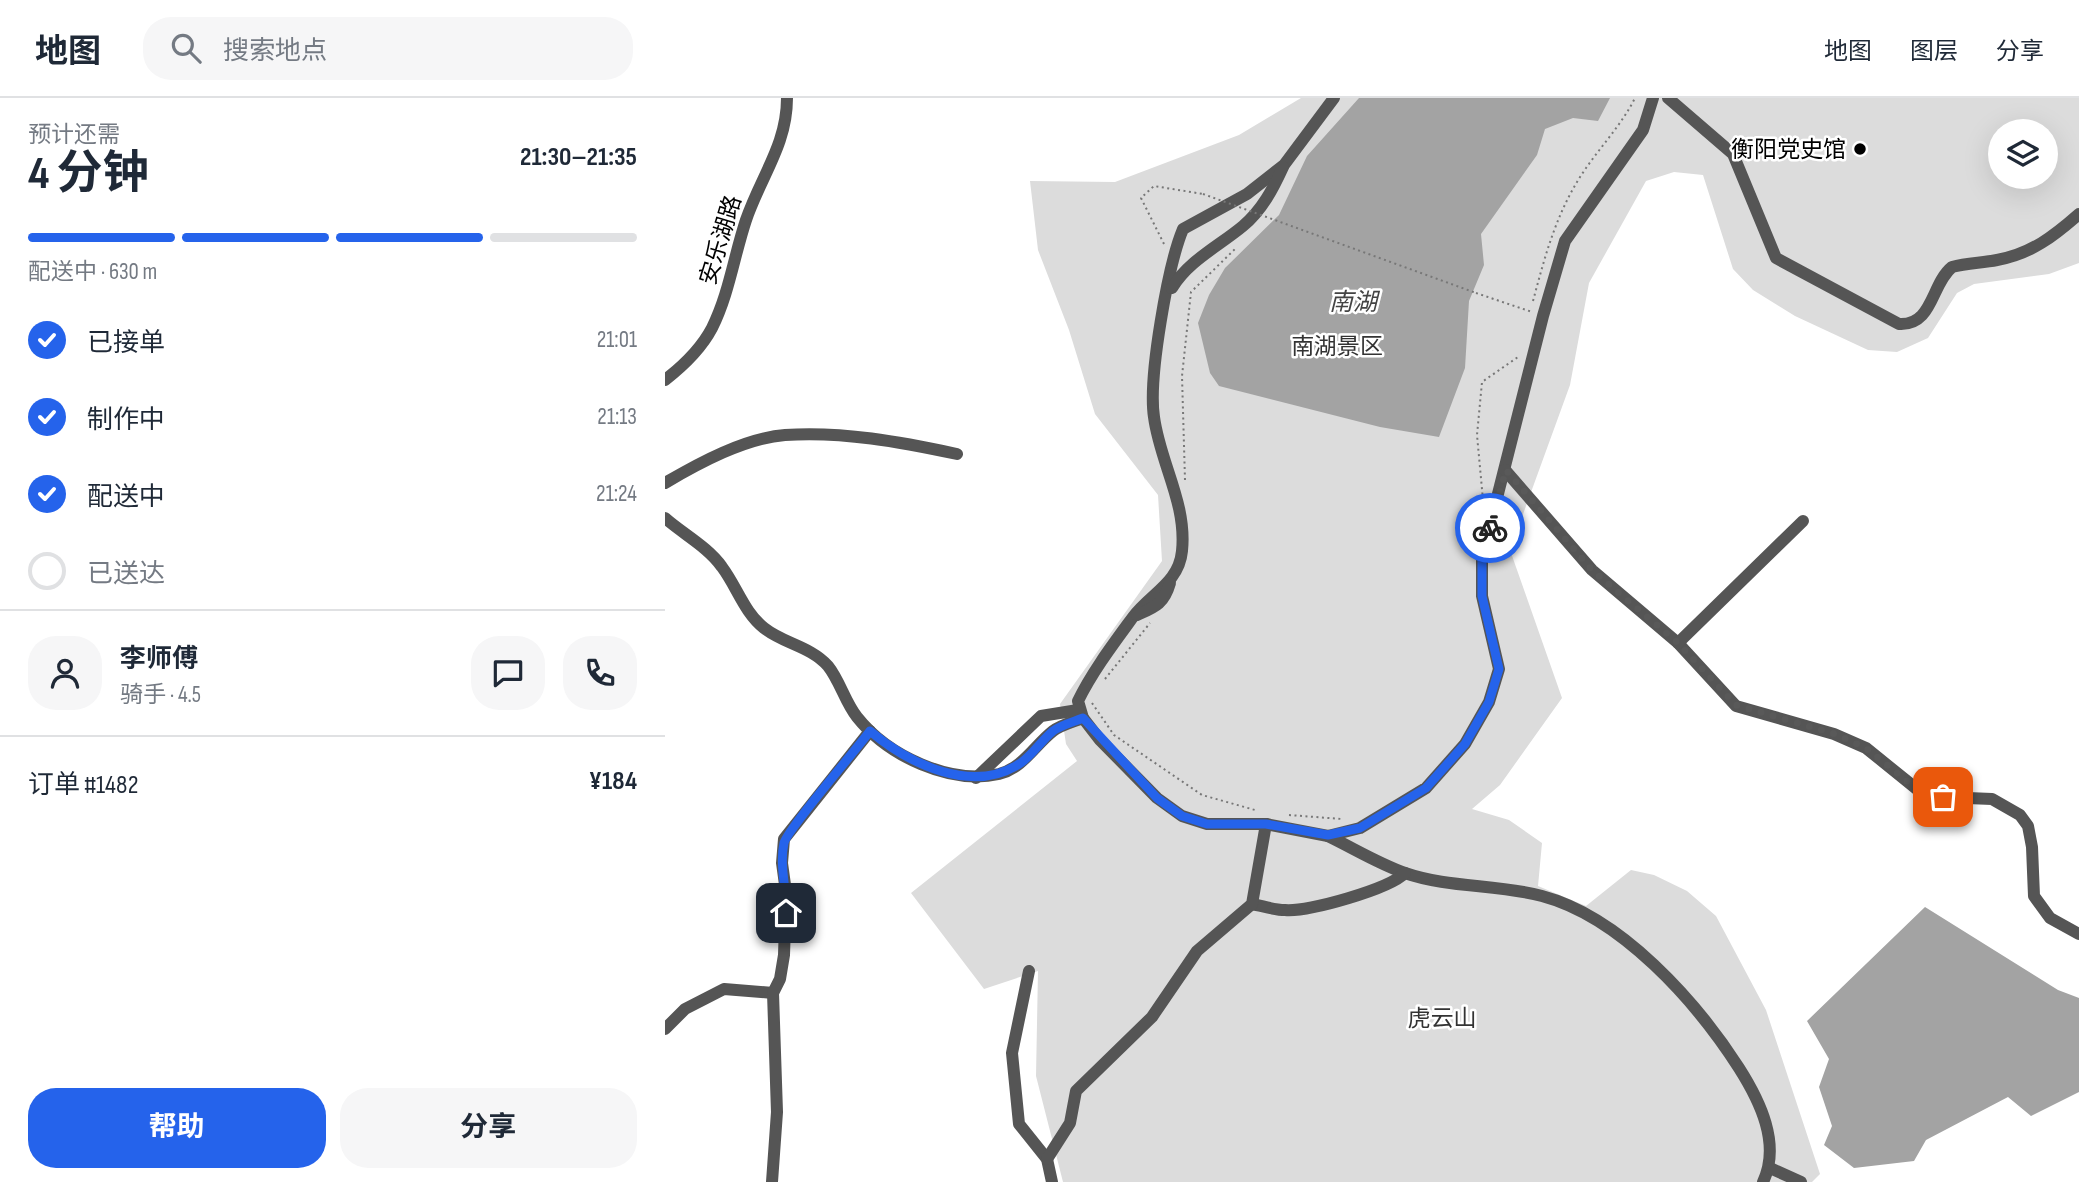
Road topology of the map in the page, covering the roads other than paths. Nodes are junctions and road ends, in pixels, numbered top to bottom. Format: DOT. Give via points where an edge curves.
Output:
graph roads {
  1 [pos="787,98"];
  2 [pos="1334,98"];
  3 [pos="1654,98"];
  4 [pos="1668,98"];
  5 [pos="1284,164"];
  6 [pos="2079,214"];
  7 [pos="1168,294"];
  8 [pos="665,380"];
  9 [pos="957,454"];
  10 [pos="1506,470"];
  11 [pos="665,483"];
  12 [pos="665,519"];
  13 [pos="1803,521"];
  14 [pos="1678,643"];
  15 [pos="1080,714"];
  16 [pos="870,731"];
  17 [pos="975,778"];
  18 [pos="1266,819"];
  19 [pos="1328,835"];
  20 [pos="1405,873"];
  21 [pos="1252,904"];
  22 [pos="2079,934"];
  23 [pos="1029,971"];
  24 [pos="773,993"];
  25 [pos="665,1028"];
  26 [pos="1047,1158"];
  27 [pos="1770,1168"];
  28 [pos="772,1182"];
  29 [pos="1052,1182"];
  30 [pos="1763,1182"];
  31 [pos="1801,1182"];
  1 -- 8 [label="street, 安乐湖路" via="787,123 754,198 711,331 685,365"];
  2 -- 5 [label="street"];
  3 -- 10 [label="street" via="1643,130 1565,241 1537,314"];
  4 -- 6 [label="street" via="1733,155 1776,258 1899,324 1922,316 1952,267 2032,249"];
  5 -- 7 [label="street" via="1262,207 1181,275"];
  5 -- 7 [label="street" via="1247,194 1183,229"];
  7 -- 15 [label="street" via="1154,366 1153,417 1179,504 1182,552 1170,583 1133,617 1082,693"];
  9 -- 11 [label="street" via="885,439 783,435 712,455"];
  10 -- 14 [label="street" via="1592,570"];
  10 -- 19 [label="street" via="1482,557 1482,596 1499,669 1489,702 1465,744 1426,788 1360,828"];
  12 -- 16 [label="street" via="721,565 752,617 766,630 804,647 827,666"];
  13 -- 14 [label="street"];
  14 -- 22 [label="street" via="1736,705 1835,734 1866,748 1918,790 1943,797 1992,799 2010,806 2028,827 2034,896 2050,918"];
  15 -- 17 [label="street" via="1054,730 1023,761 1003,773"];
  15 -- 17 [label="street" via="1041,716"];
  15 -- 18 [label="street" via="1157,798 1182,816 1207,824"];
  16 -- 17 [label="street" via="918,762"];
  16 -- 24 [label="street" via="784,839 784,955"];
  18 -- 19 [label="street"];
  18 -- 21 [label="street"];
  19 -- 20 [label="street"];
  20 -- 21 [label="street" via="1397,881 1338,901 1287,911"];
  20 -- 27 [label="street" via="1543,896 1628,943 1666,974 1714,1029 1754,1091 1768,1125"];
  21 -- 26 [label="street" via="1197,951 1152,1017 1076,1091 1070,1123"];
  23 -- 26 [label="street" via="1011,1053 1020,1124"];
  24 -- 25 [label="street" via="724,989 685,1009"];
  24 -- 28 [label="street" via="777,1112"];
  26 -- 29 [label="street"];
  27 -- 30 [label="street"];
  27 -- 31 [label="street"];
}
